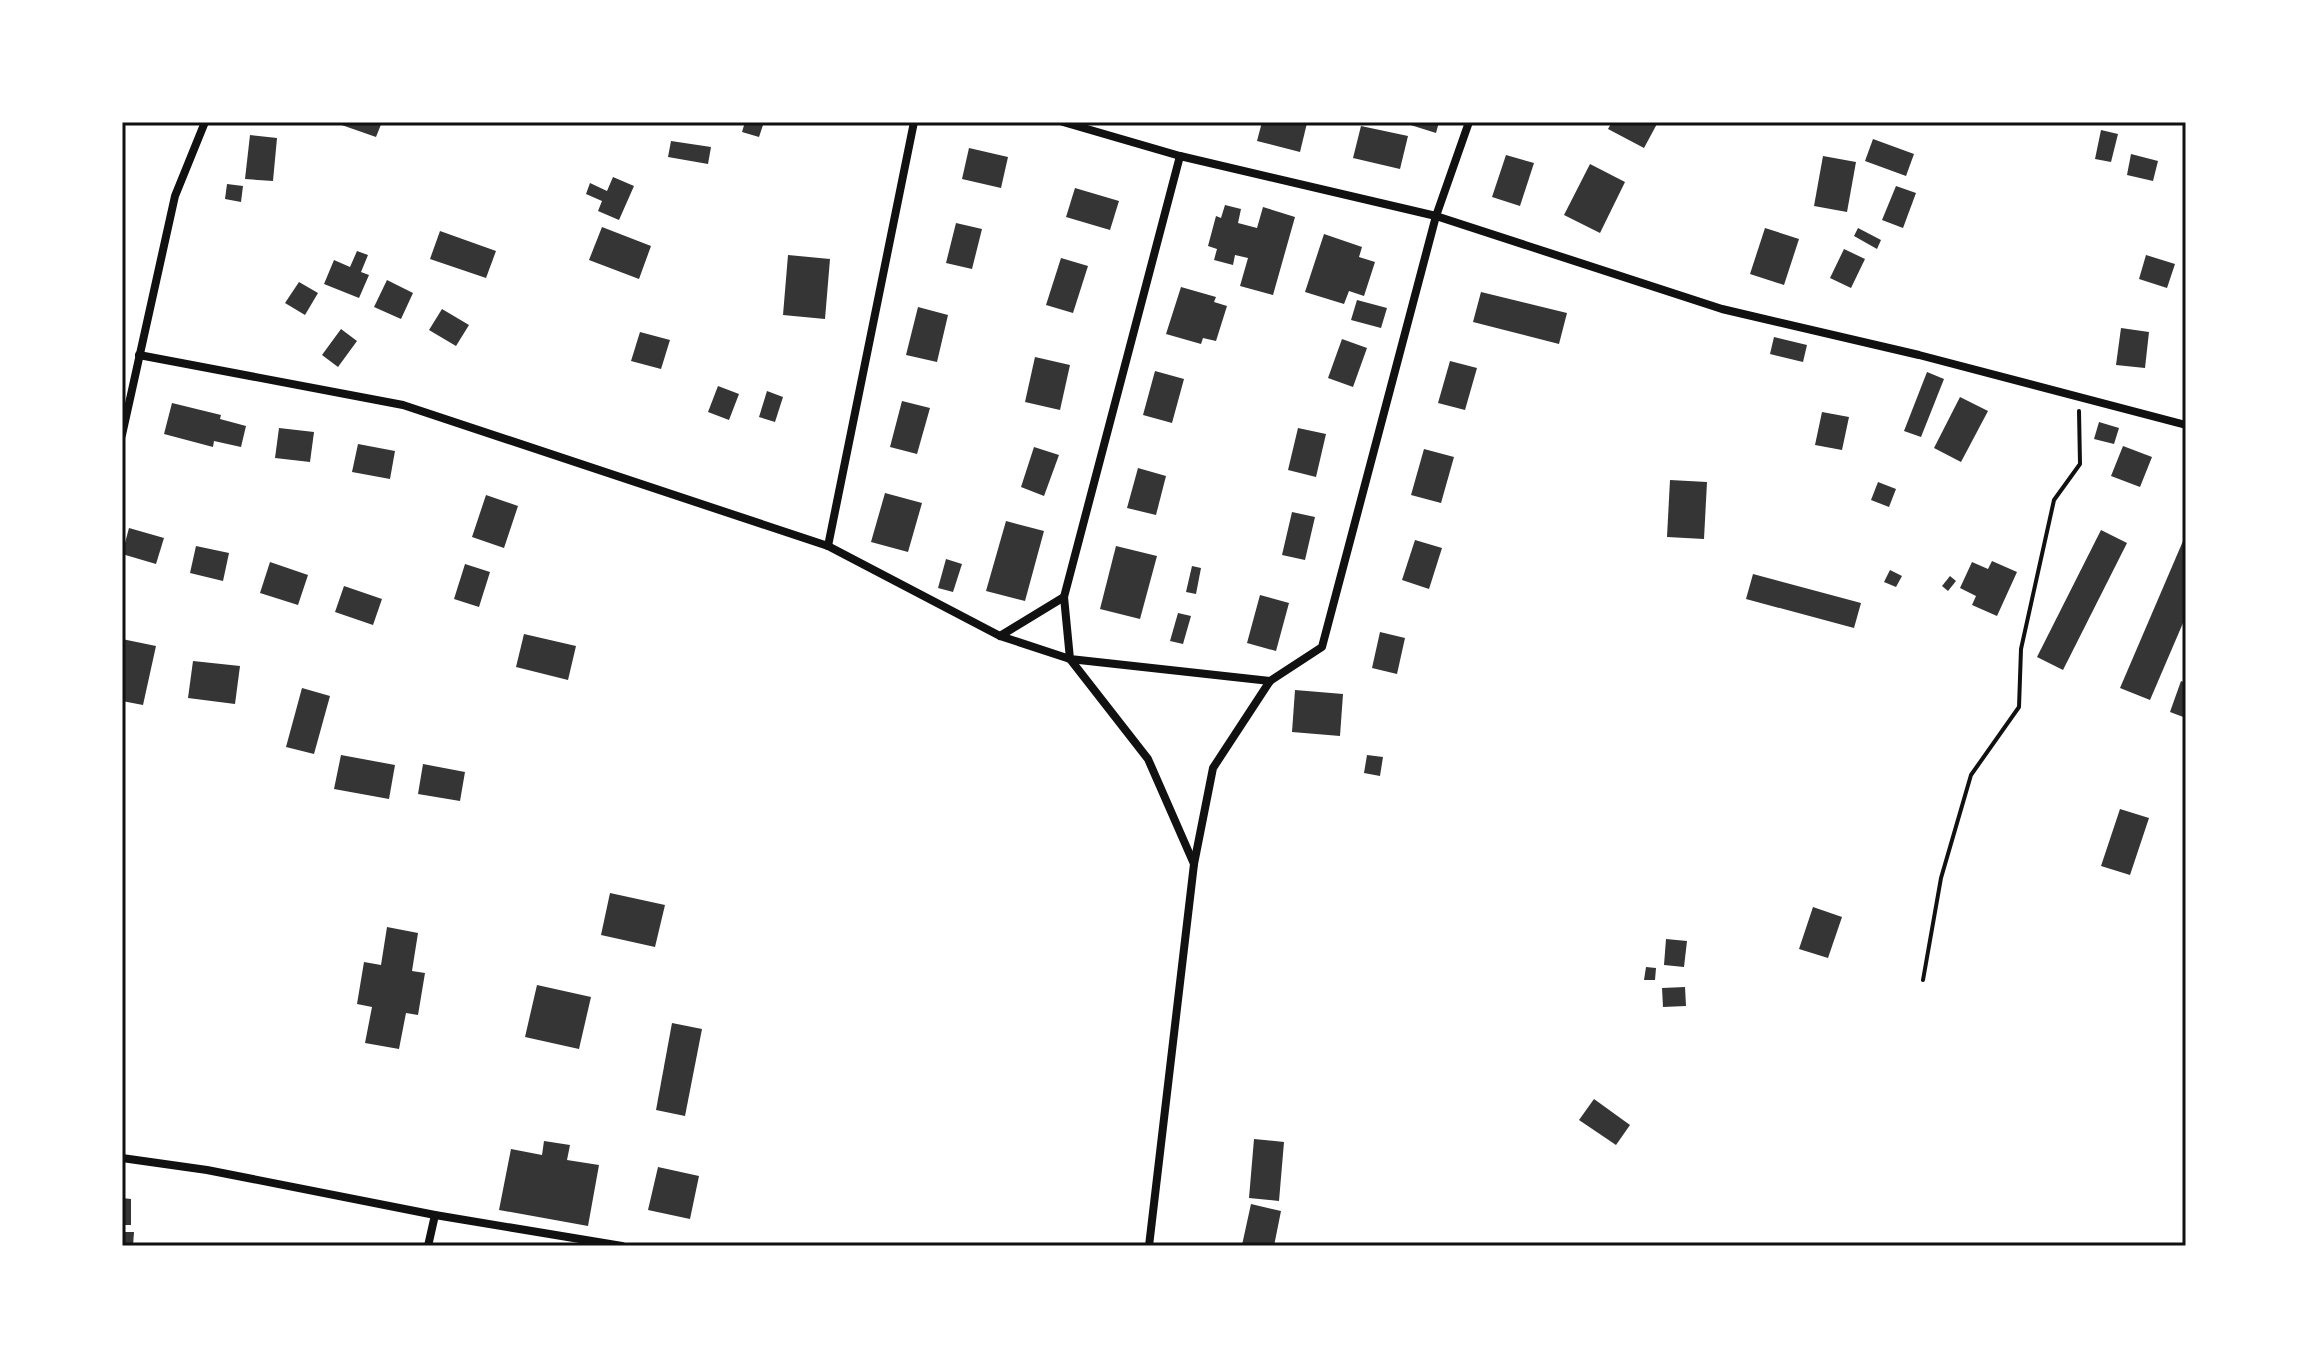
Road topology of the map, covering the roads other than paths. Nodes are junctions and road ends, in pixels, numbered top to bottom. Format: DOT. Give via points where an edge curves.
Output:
graph roads {
  1 [pos="205,122"];
  2 [pos="914,122"];
  3 [pos="1063,122"];
  4 [pos="1469,122"];
  5 [pos="1180,156"];
  6 [pos="1436,216"];
  7 [pos="139,355"];
  8 [pos="2186,425"];
  9 [pos="122,435"];
  10 [pos="828,546"];
  11 [pos="1064,597"];
  12 [pos="1000,636"];
  13 [pos="1070,659"];
  14 [pos="1270,681"];
  15 [pos="1194,864"];
  16 [pos="122,1158"];
  17 [pos="435,1215"];
  18 [pos="428,1246"];
  19 [pos="622,1246"];
  20 [pos="1149,1246"];
  1 -- 7 [label="street" via="175,196"];
  2 -- 10 [label="street"];
  3 -- 5 [label="street"];
  4 -- 6 [label="street"];
  5 -- 6 [label="street"];
  5 -- 11 [label="street"];
  6 -- 8 [label="street" via="1722,309"];
  6 -- 14 [label="street" via="1322,647"];
  7 -- 9 [label="street"];
  7 -- 10 [label="street" via="403,405"];
  10 -- 12 [label="street"];
  11 -- 12 [label="street"];
  11 -- 13 [label="street"];
  12 -- 13 [label="street"];
  13 -- 14 [label="street"];
  13 -- 15 [label="street" via="1148,759"];
  14 -- 15 [label="street" via="1213,768"];
  15 -- 20 [label="street"];
  16 -- 17 [label="street"];
  17 -- 18 [label="street"];
  17 -- 19 [label="street"];
}
